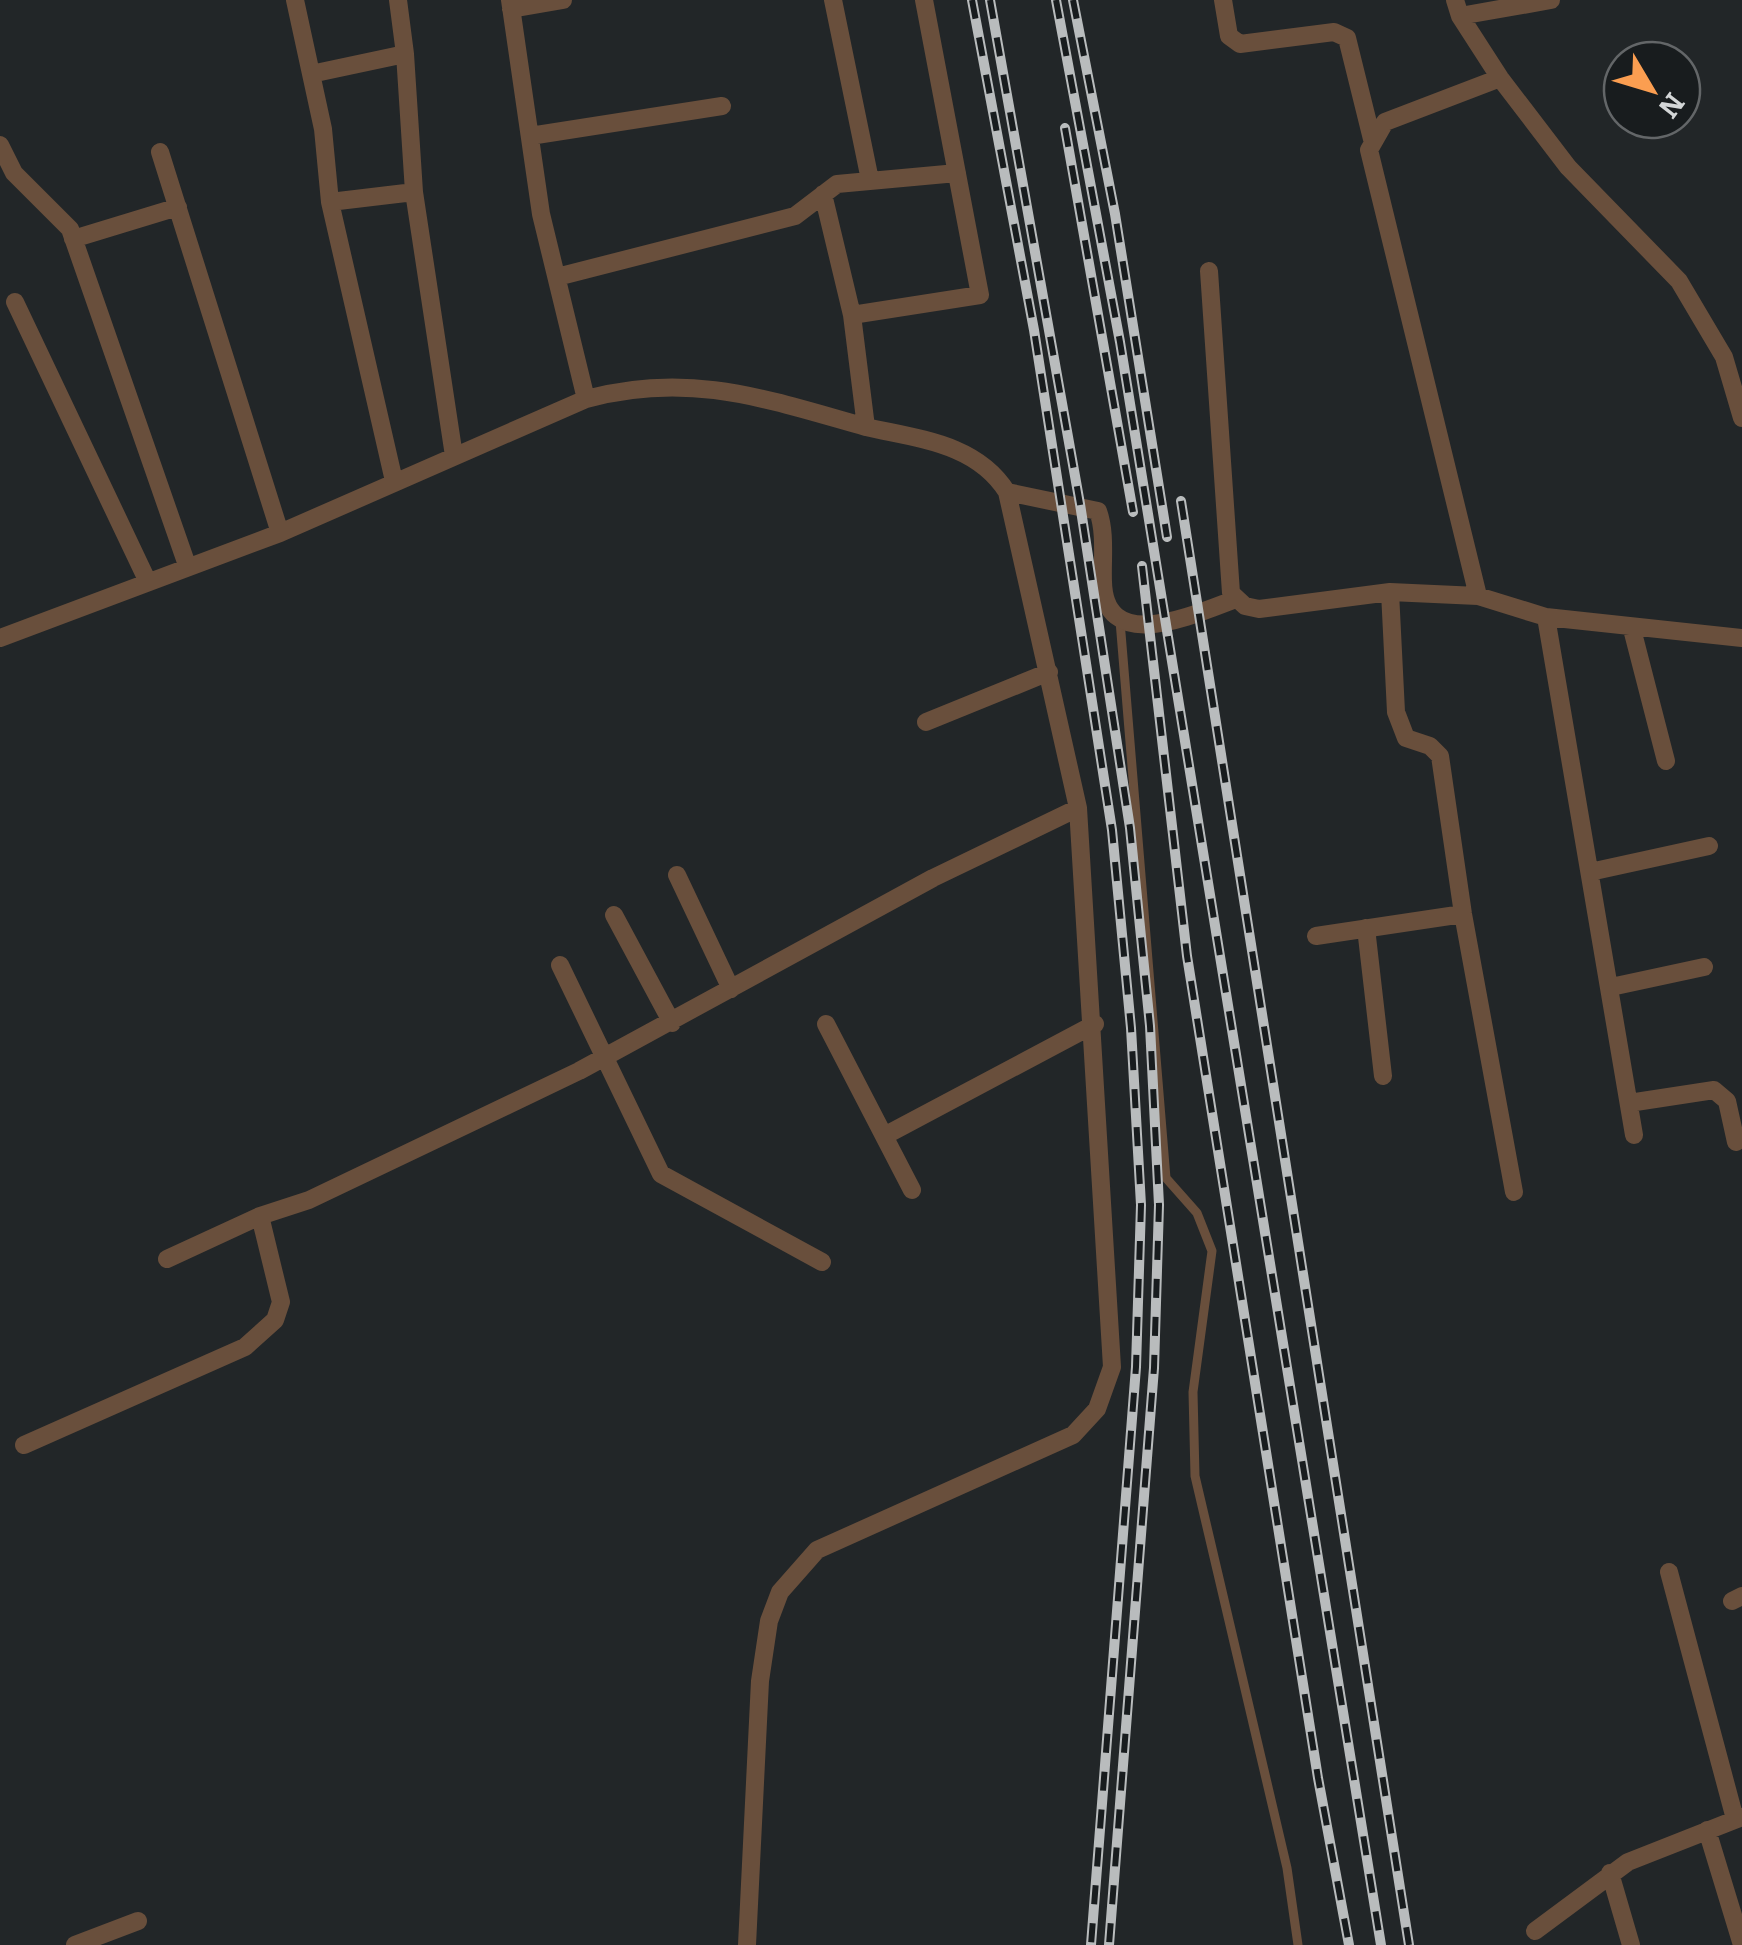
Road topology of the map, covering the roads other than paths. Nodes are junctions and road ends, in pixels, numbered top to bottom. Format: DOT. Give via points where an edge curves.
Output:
graph roads {
  1 [pos="296,0"];
  2 [pos="398,0"];
  3 [pos="563,0"];
  4 [pos="833,0"];
  5 [pos="924,0"];
  6 [pos="1224,0"];
  7 [pos="1550,0"];
  8 [pos="510,4"];
  9 [pos="1457,8"];
  10 [pos="405,54"];
  11 [pos="311,74"];
  12 [pos="1500,78"];
  13 [pos="722,106"];
  14 [pos="530,136"];
  15 [pos="1372,138"];
  16 [pos="0,145"];
  17 [pos="160,152"];
  18 [pos="957,173"];
  19 [pos="870,180"];
  20 [pos="414,192"];
  21 [pos="823,194"];
  22 [pos="330,202"];
  23 [pos="178,207"];
  24 [pos="74,239"];
  25 [pos="1209,271"];
  26 [pos="556,277"];
  27 [pos="15,302"];
  28 [pos="852,315"];
  29 [pos="1742,349"];
  30 [pos="1724,357"];
  31 [pos="586,399"];
  32 [pos="1742,418"];
  33 [pos="866,427"];
  34 [pos="454,456"];
  35 [pos="394,481"];
  36 [pos="1007,492"];
  37 [pos="280,533"];
  38 [pos="187,565"];
  39 [pos="147,580"];
  40 [pos="1390,592"];
  41 [pos="1478,596"];
  42 [pos="1236,599"];
  43 [pos="1546,617"];
  44 [pos="1120,622"];
  45 [pos="1632,629"];
  46 [pos="0,638"];
  47 [pos="1742,638"];
  48 [pos="1049,672"];
  49 [pos="926,722"];
  50 [pos="1666,761"];
  51 [pos="1078,808"];
  52 [pos="1710,846"];
  53 [pos="1590,872"];
  54 [pos="677,875"];
  55 [pos="1464,914"];
  56 [pos="614,915"];
  57 [pos="1366,928"];
  58 [pos="1316,936"];
  59 [pos="560,965"];
  60 [pos="1704,967"];
  61 [pos="1611,987"];
  62 [pos="731,989"];
  63 [pos="672,1023"];
  64 [pos="826,1024"];
  65 [pos="1094,1024"];
  66 [pos="606,1056"];
  67 [pos="1383,1076"];
  68 [pos="1629,1103"];
  69 [pos="886,1135"];
  70 [pos="1634,1135"];
  71 [pos="1736,1142"];
  72 [pos="912,1190"];
  73 [pos="1514,1192"];
  74 [pos="260,1216"];
  75 [pos="167,1259"];
  76 [pos="822,1262"];
  77 [pos="24,1445"];
  78 [pos="1668,1572"];
  79 [pos="1727,1822"];
  80 [pos="1742,1838"];
  81 [pos="1610,1873"];
  82 [pos="138,1920"];
  83 [pos="1535,1932"];
  84 [pos="74,1945"];
  85 [pos="747,1945"];
  86 [pos="1298,1945"];
  87 [pos="1631,1945"];
  88 [pos="1742,1945"];
  1 -- 11 [label="street"];
  2 -- 10 [label="street"];
  3 -- 8 [label="street"];
  4 -- 19 [label="street"];
  5 -- 18 [label="street"];
  6 -- 15 [label="street" via="1229,36 1240,44 1334,32 1347,38"];
  7 -- 9 [label="street"];
  8 -- 14 [label="street"];
  9 -- 12 [label="street"];
  10 -- 11 [label="street"];
  10 -- 20 [label="street"];
  11 -- 22 [label="street"];
  12 -- 15 [label="street" via="1386,122"];
  12 -- 30 [label="street" via="1568,167 1679,281"];
  13 -- 14 [label="street"];
  14 -- 26 [label="street"];
  15 -- 41 [label="street" via="1369,150"];
  16 -- 24 [label="street" via="14,173 65,219"];
  17 -- 23 [label="street"];
  18 -- 19 [label="street"];
  18 -- 28 [label="street" via="980,295"];
  19 -- 21 [label="street" via="837,184"];
  20 -- 22 [label="street"];
  20 -- 34 [label="street"];
  21 -- 26 [label="street" via="796,216"];
  21 -- 28 [label="street"];
  22 -- 35 [label="street"];
  23 -- 24 [label="street"];
  23 -- 37 [label="street"];
  24 -- 38 [label="street"];
  25 -- 42 [label="street"];
  26 -- 31 [label="street"];
  27 -- 39 [label="street"];
  28 -- 33 [label="street"];
  29 -- 30 [label="street"];
  30 -- 32 [label="street"];
  31 -- 33 [label="street" via="629,387 725,388"];
  31 -- 34 [label="street"];
  33 -- 36 [label="street" via="954,447 984,465"];
  34 -- 35 [label="street"];
  35 -- 37 [label="street"];
  36 -- 44 [label="street" via="1098,512 1104,600"];
  36 -- 48 [label="street"];
  37 -- 38 [label="street"];
  38 -- 39 [label="street"];
  39 -- 46 [label="street"];
  40 -- 41 [label="street"];
  40 -- 42 [label="street" via="1259,608"];
  40 -- 55 [label="street" via="1396,712 1406,738 1440,756"];
  41 -- 43 [label="street"];
  42 -- 44 [label="street" via="1150,625"];
  43 -- 45 [label="street"];
  43 -- 53 [label="street"];
  44 -- 86 [label="lane" via="1166,1178 1197,1212 1212,1251 1192,1392 1195,1476 1287,1868"];
  45 -- 47 [label="street"];
  45 -- 50 [label="street"];
  48 -- 49 [label="street"];
  48 -- 51 [label="street"];
  51 -- 62 [label="street"];
  51 -- 65 [label="street"];
  52 -- 53 [label="street"];
  53 -- 61 [label="street"];
  54 -- 62 [label="street"];
  55 -- 57 [label="street"];
  55 -- 73 [label="street"];
  56 -- 63 [label="street"];
  57 -- 58 [label="street"];
  57 -- 67 [label="street"];
  59 -- 66 [label="street"];
  60 -- 61 [label="street"];
  61 -- 68 [label="street"];
  62 -- 63 [label="street"];
  63 -- 66 [label="street"];
  64 -- 69 [label="street"];
  65 -- 69 [label="street"];
  65 -- 85 [label="street" via="1112,1366 1107,1386 1073,1435 816,1550 780,1592 760,1681"];
  66 -- 74 [label="street" via="309,1200"];
  66 -- 76 [label="street" via="668,1181"];
  68 -- 70 [label="street"];
  68 -- 71 [label="street" via="1714,1090 1728,1101"];
  69 -- 72 [label="street"];
  74 -- 75 [label="street"];
  74 -- 77 [label="street" via="281,1302 265,1332 245,1348"];
  78 -- 79 [label="street"];
  79 -- 80 [label="street"];
  79 -- 81 [label="street"];
  79 -- 88 [label="street"];
  81 -- 83 [label="street"];
  81 -- 87 [label="street"];
  82 -- 84 [label="street"];
}
